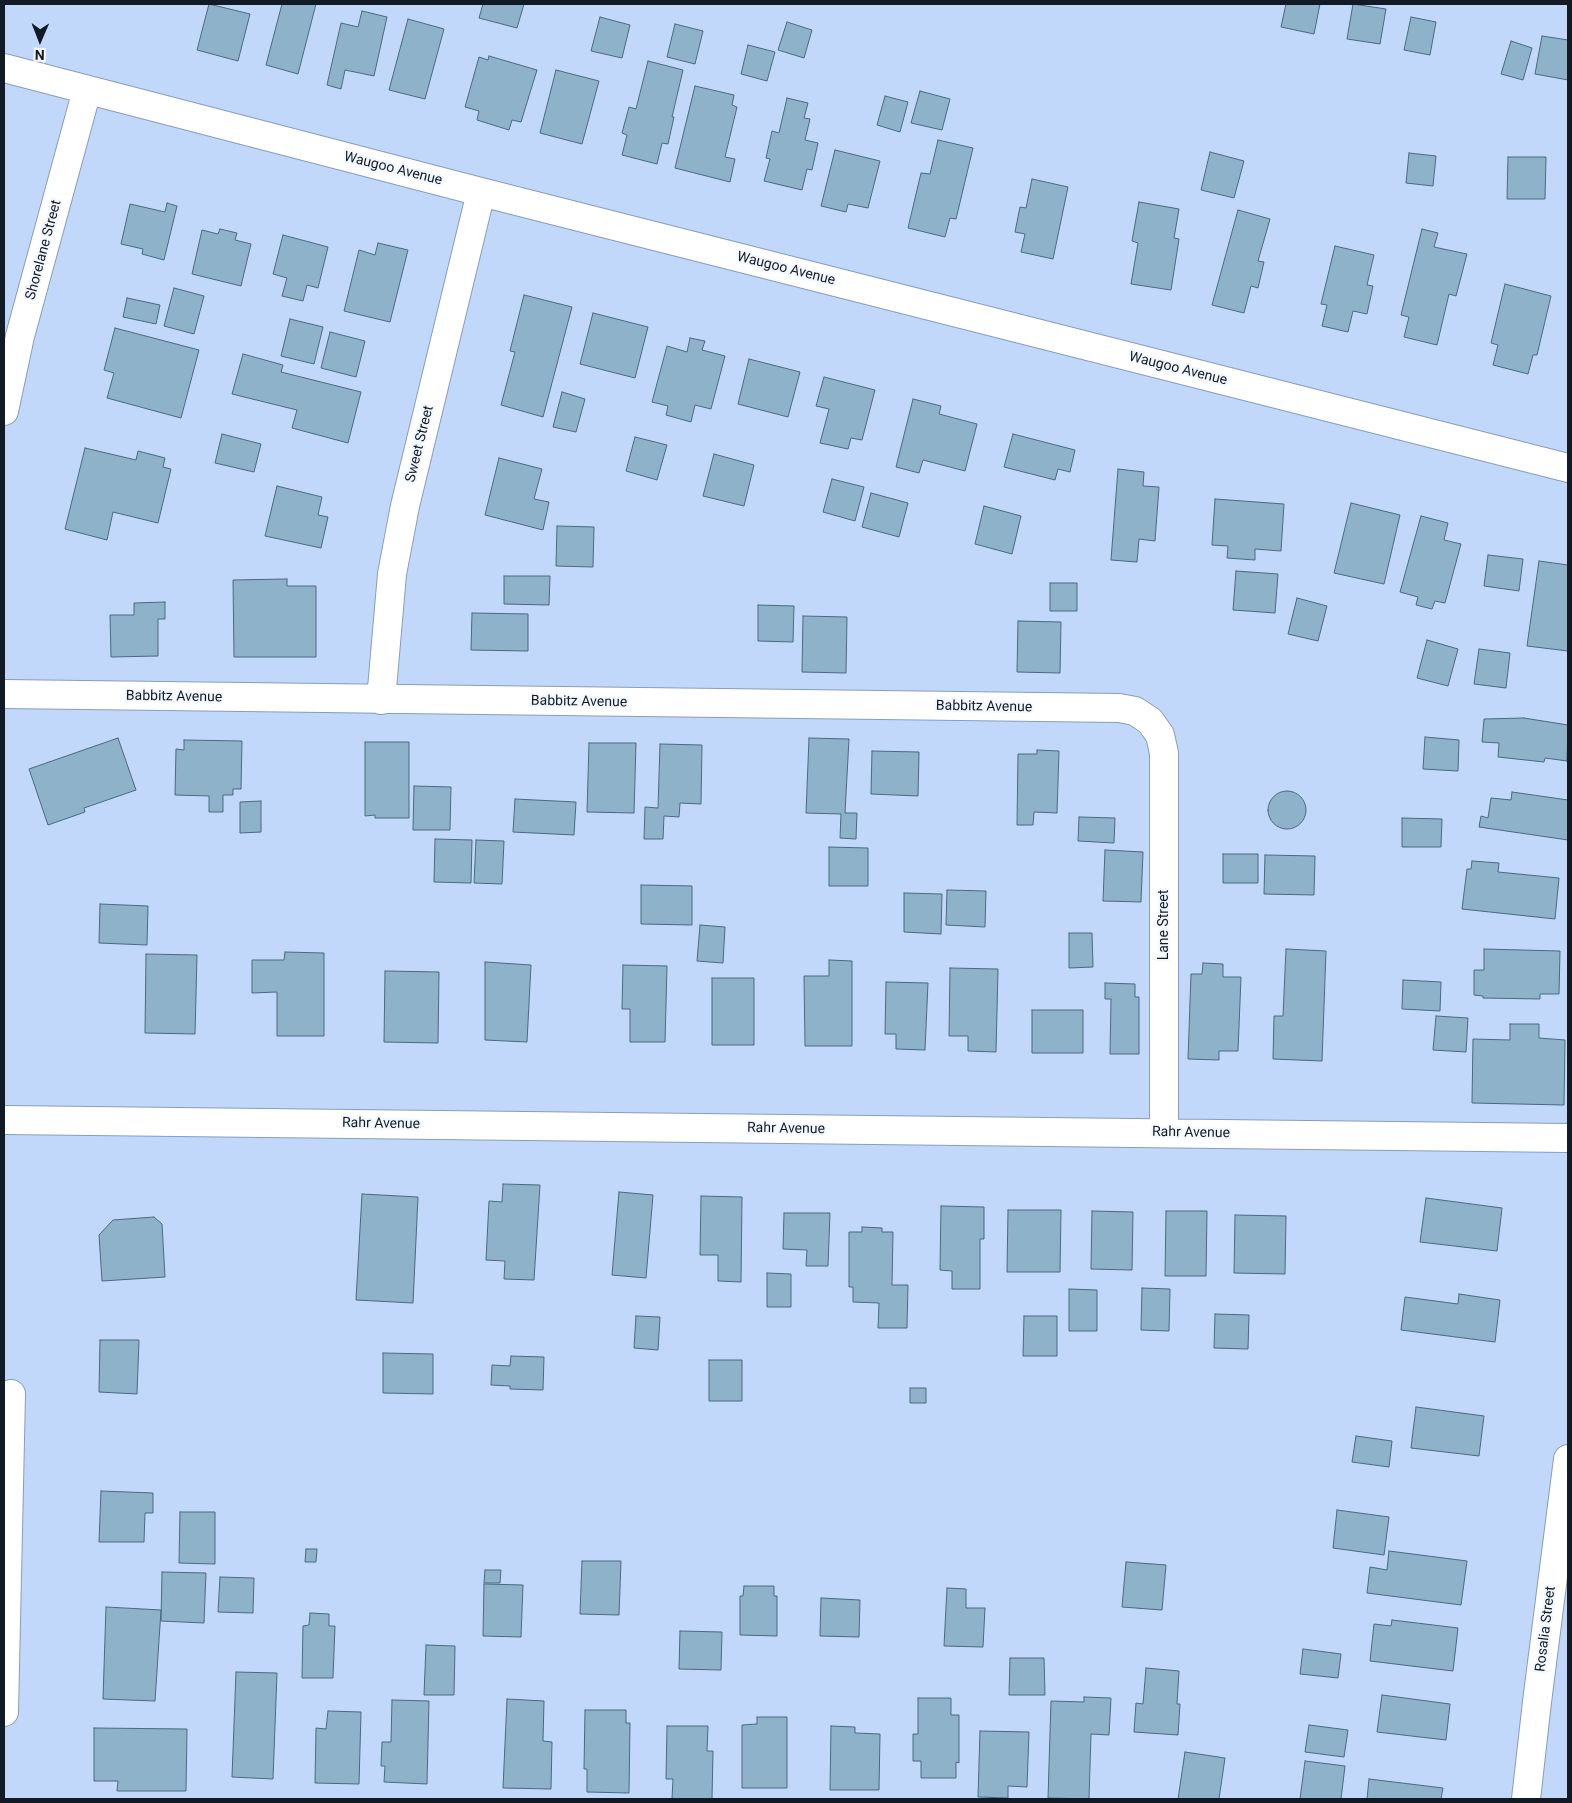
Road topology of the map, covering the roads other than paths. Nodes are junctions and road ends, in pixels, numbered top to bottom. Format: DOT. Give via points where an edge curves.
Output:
graph roads {
  1 [pos="4,68"];
  2 [pos="86,90"];
  3 [pos="481,192"];
  4 [pos="4,411"];
  5 [pos="1568,468"];
  6 [pos="4,694"];
  7 [pos="381,700"];
  8 [pos="1150,721"];
  9 [pos="4,1120"];
  10 [pos="1164,1133"];
  11 [pos="1568,1138"];
  12 [pos="11,1394"];
  13 [pos="1568,1458"];
  14 [pos="4,1712"];
  15 [pos="1526,1799"];
  1 -- 2 [label="street, Waugoo Avenue"];
  2 -- 3 [label="street, Waugoo Avenue"];
  2 -- 4 [label="street, Shorelane Street" via="20,336"];
  3 -- 5 [label="street, Waugoo Avenue"];
  3 -- 7 [label="street, Sweet Street" via="405,506 392,574"];
  6 -- 7 [label="street, Babbitz Avenue"];
  7 -- 8 [label="street, Babbitz Avenue" via="1119,708 1134,711"];
  8 -- 10 [label="street, Lane Street" via="1160,735 1164,753"];
  9 -- 10 [label="street, Rahr Avenue"];
  10 -- 11 [label="street, Rahr Avenue"];
  12 -- 14 [label="street"];
  13 -- 15 [label="street, Rosalia Street"];
}
